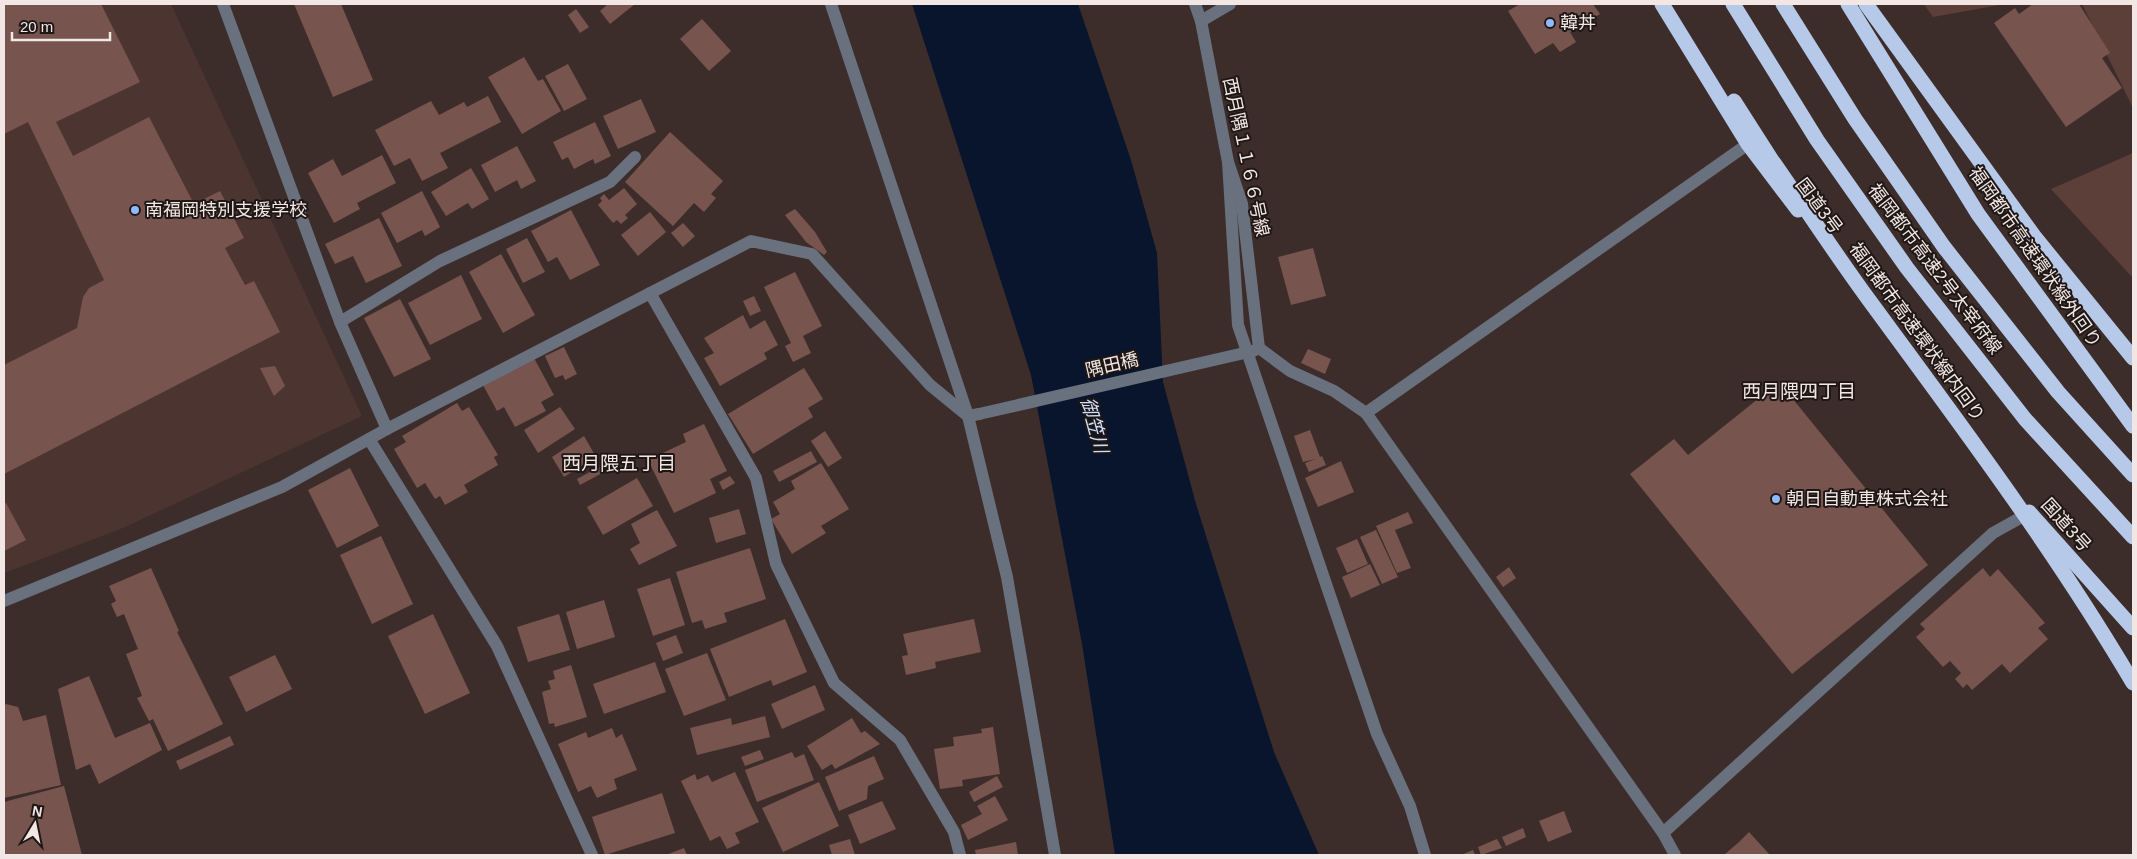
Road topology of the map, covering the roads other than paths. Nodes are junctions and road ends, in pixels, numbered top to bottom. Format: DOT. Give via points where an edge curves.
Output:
graph roads {
  1 [pos="223,4"];
  2 [pos="831,4"];
  3 [pos="1195,4"];
  4 [pos="1230,4"];
  5 [pos="1662,4"];
  6 [pos="1670,4"];
  7 [pos="1733,4"];
  8 [pos="1783,4"];
  9 [pos="1848,4"];
  10 [pos="1866,4"];
  11 [pos="1201,21"];
  12 [pos="1748,144"];
  13 [pos="635,158"];
  14 [pos="1228,162"];
  15 [pos="650,293"];
  16 [pos="340,322"];
  17 [pos="1256,349"];
  18 [pos="2133,358"];
  19 [pos="1366,413"];
  20 [pos="973,415"];
  21 [pos="2133,426"];
  22 [pos="388,429"];
  23 [pos="369,439"];
  24 [pos="2133,475"];
  25 [pos="2029,512"];
  26 [pos="2133,537"];
  27 [pos="4,600"];
  28 [pos="2133,628"];
  29 [pos="2133,683"];
  30 [pos="1663,833"];
  31 [pos="592,855"];
  32 [pos="960,855"];
  33 [pos="1055,855"];
  34 [pos="1425,855"];
  35 [pos="1675,855"];
  1 -- 16 [label="street"];
  2 -- 20 [label="street"];
  3 -- 11 [label="street, 西月隅１１６６号線"];
  4 -- 11 [label="street"];
  5 -- 12 [label="highway, 国道3号"];
  6 -- 29 [label="highway, 福岡都市高速環状線内回り, bridge" via="1867,298 2077,590"];
  7 -- 26 [label="highway, 福岡都市高速2号太宰府線" via="1817,140 1907,268 2025,419"];
  8 -- 24 [label="highway, 福岡都市高速2号太宰府線" via="1855,119 1944,246 2058,392"];
  9 -- 21 [label="highway, 福岡都市高速環状線外回り" via="1978,214"];
  10 -- 18 [label="highway" via="2034,236"];
  11 -- 14 [label="street, 西月隅１１６６号線"];
  12 -- 19 [label="street"];
  12 -- 25 [label="highway, 国道3号"];
  13 -- 16 [label="street" via="610,182 440,261"];
  14 -- 17 [label="street, 西月隅１１６６号線" via="1242,204"];
  14 -- 34 [label="street" via="1238,325 1377,734 1410,806"];
  15 -- 20 [label="street" via="751,241 812,254 930,385"];
  15 -- 22 [label="street"];
  15 -- 32 [label="street" via="756,478 776,564 834,682 900,740 954,832"];
  16 -- 22 [label="street"];
  17 -- 19 [label="street" via="1290,371 1334,391"];
  17 -- 20 [label="street, 隅田橋, bridge"];
  19 -- 30 [label="street"];
  20 -- 33 [label="street" via="1007,577"];
  22 -- 23 [label="street"];
  23 -- 27 [label="street" via="282,487"];
  23 -- 31 [label="street" via="497,646"];
  25 -- 28 [label="highway, 国道3号"];
  25 -- 30 [label="street" via="1993,533"];
  30 -- 35 [label="street"];
}
